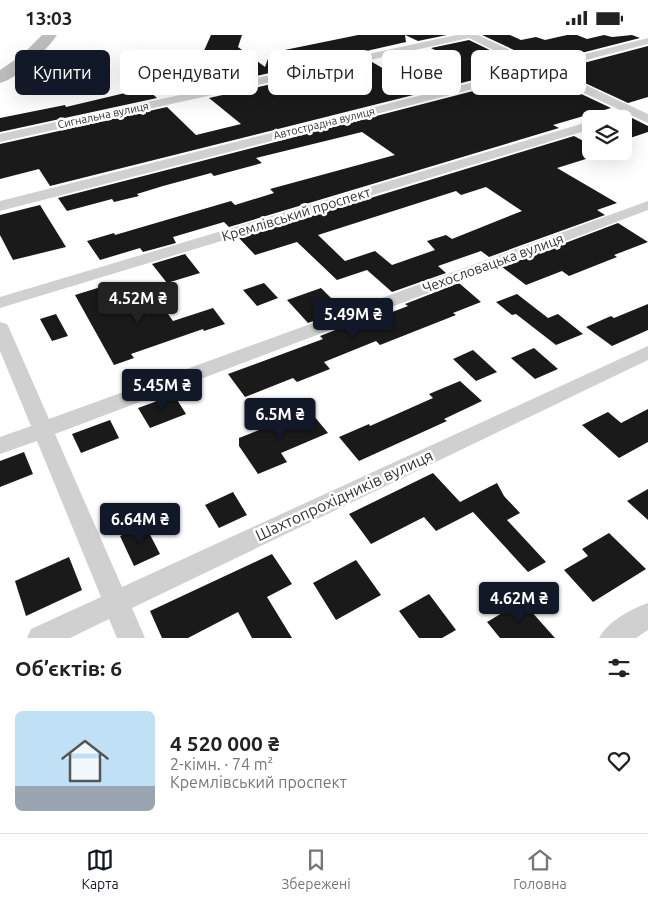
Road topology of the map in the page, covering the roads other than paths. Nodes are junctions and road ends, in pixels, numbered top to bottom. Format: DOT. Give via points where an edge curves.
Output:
graph roads {
  1 [pos="50,35"];
  2 [pos="470,35"];
  3 [pos="648,41"];
  4 [pos="502,50"];
  5 [pos="586,56"];
  6 [pos="0,78"];
  7 [pos="471,86"];
  8 [pos="586,90"];
  9 [pos="648,107"];
  10 [pos="628,110"];
  11 [pos="632,112"];
  12 [pos="648,119"];
  13 [pos="582,128"];
  14 [pos="0,138"];
  15 [pos="648,205"];
  16 [pos="0,206"];
  17 [pos="0,303"];
  18 [pos="0,328"];
  19 [pos="648,353"];
  20 [pos="43,430"];
  21 [pos="0,446"];
  22 [pos="116,602"];
  23 [pos="648,615"];
  24 [pos="41,638"];
  25 [pos="131,638"];
  26 [pos="612,638"];
  1 -- 6 [label="street" via="28,58"];
  2 -- 4 [label="street"];
  2 -- 14 [label="street, Сигнальна вулиця"];
  3 -- 5 [label="street, Автострадна вулиця"];
  7 -- 16 [label="street, Автострадна вулиця"];
  8 -- 10 [label="street"];
  9 -- 11 [label="street"];
  11 -- 12 [label="street"];
  13 -- 17 [label="street, Кремлівський проспект"];
  15 -- 20 [label="street, Чехословацька вулиця"];
  18 -- 20 [label="street"];
  19 -- 22 [label="street, Шахтопрохідників вулиця"];
  20 -- 21 [label="street, Чехословацька вулиця"];
  20 -- 22 [label="street"];
  22 -- 24 [label="street, Шахтопрохідників вулиця"];
  22 -- 25 [label="street"];
  23 -- 26 [label="street"];
}
